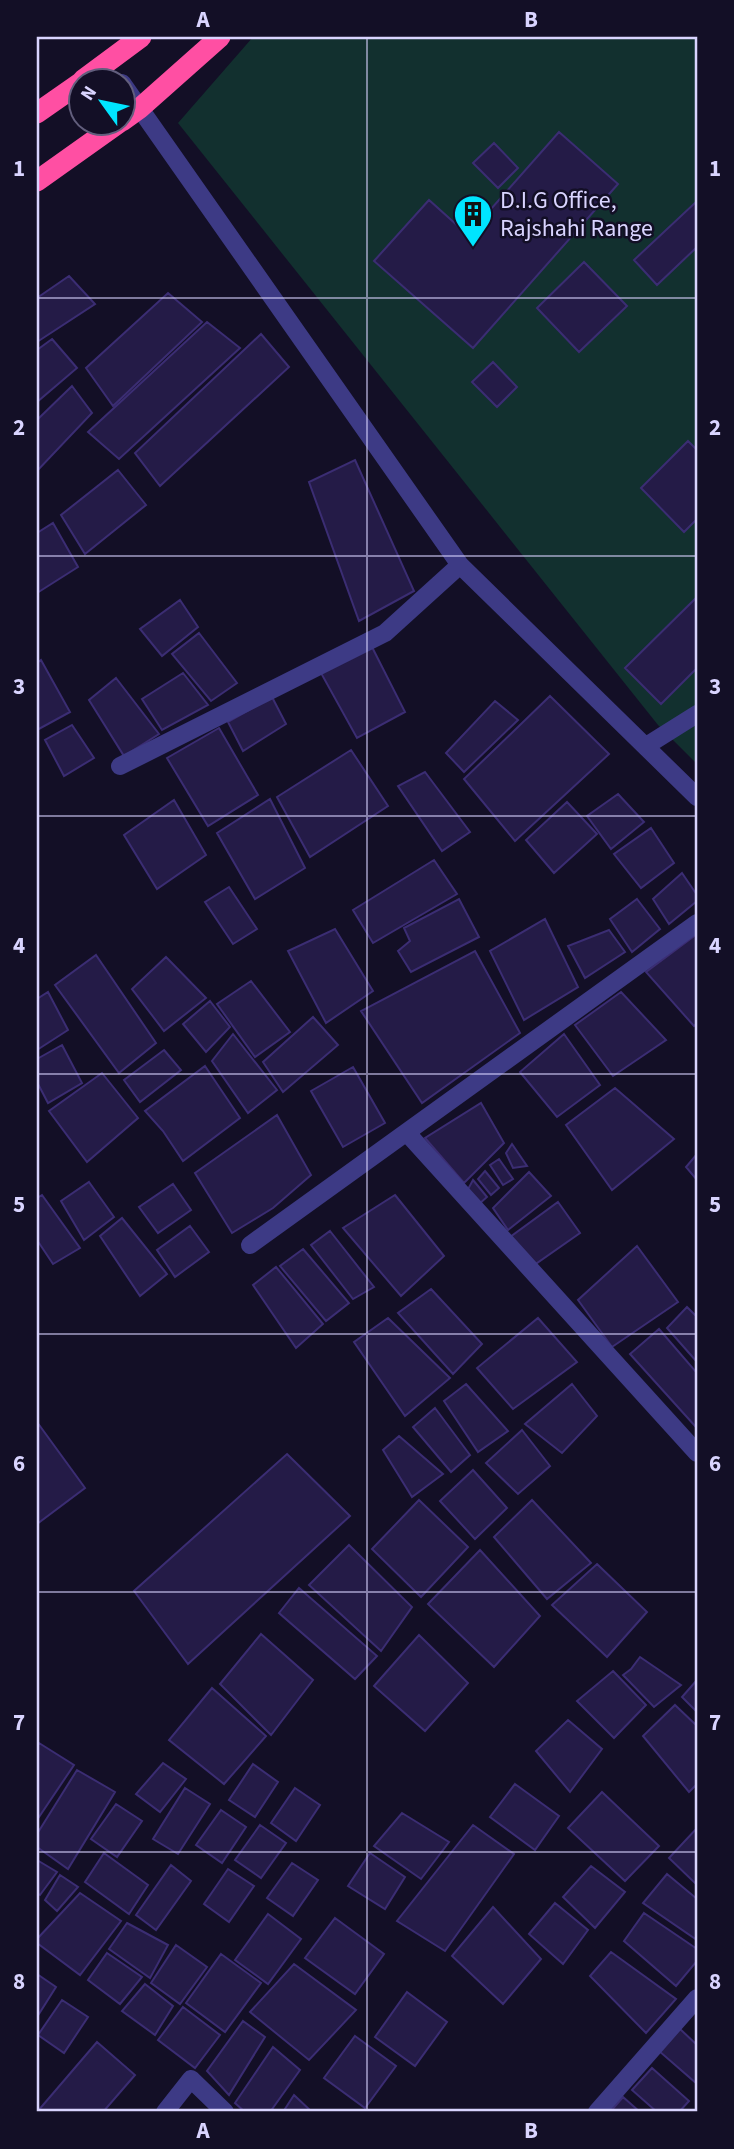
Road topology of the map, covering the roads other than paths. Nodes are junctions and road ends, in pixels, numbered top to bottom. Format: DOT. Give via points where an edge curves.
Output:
graph roads {
  1 [pos="141,37"];
  2 [pos="220,37"];
  3 [pos="123,66"];
  4 [pos="66,93"];
  5 [pos="136,110"];
  6 [pos="37,113"];
  7 [pos="136,128"];
  8 [pos="101,136"];
  9 [pos="37,181"];
  10 [pos="460,565"];
  11 [pos="697,714"];
  12 [pos="646,746"];
  13 [pos="120,766"];
  14 [pos="697,797"];
  15 [pos="697,923"];
  16 [pos="407,1133"];
  17 [pos="250,1245"];
  18 [pos="697,1453"];
  19 [pos="697,1998"];
  20 [pos="165,2112"];
  21 [pos="225,2112"];
  22 [pos="597,2112"];
  1 -- 3 [label="highway"];
  2 -- 5 [label="highway"];
  4 -- 6 [label="highway"];
  7 -- 10 [label="street"];
  8 -- 9 [label="highway"];
  10 -- 12 [label="street"];
  10 -- 13 [label="street" via="385,633"];
  11 -- 12 [label="street"];
  12 -- 14 [label="street"];
  15 -- 16 [label="street"];
  16 -- 17 [label="street"];
  16 -- 18 [label="street"];
  19 -- 22 [label="street"];
  20 -- 21 [label="street" via="191,2079"];
}
